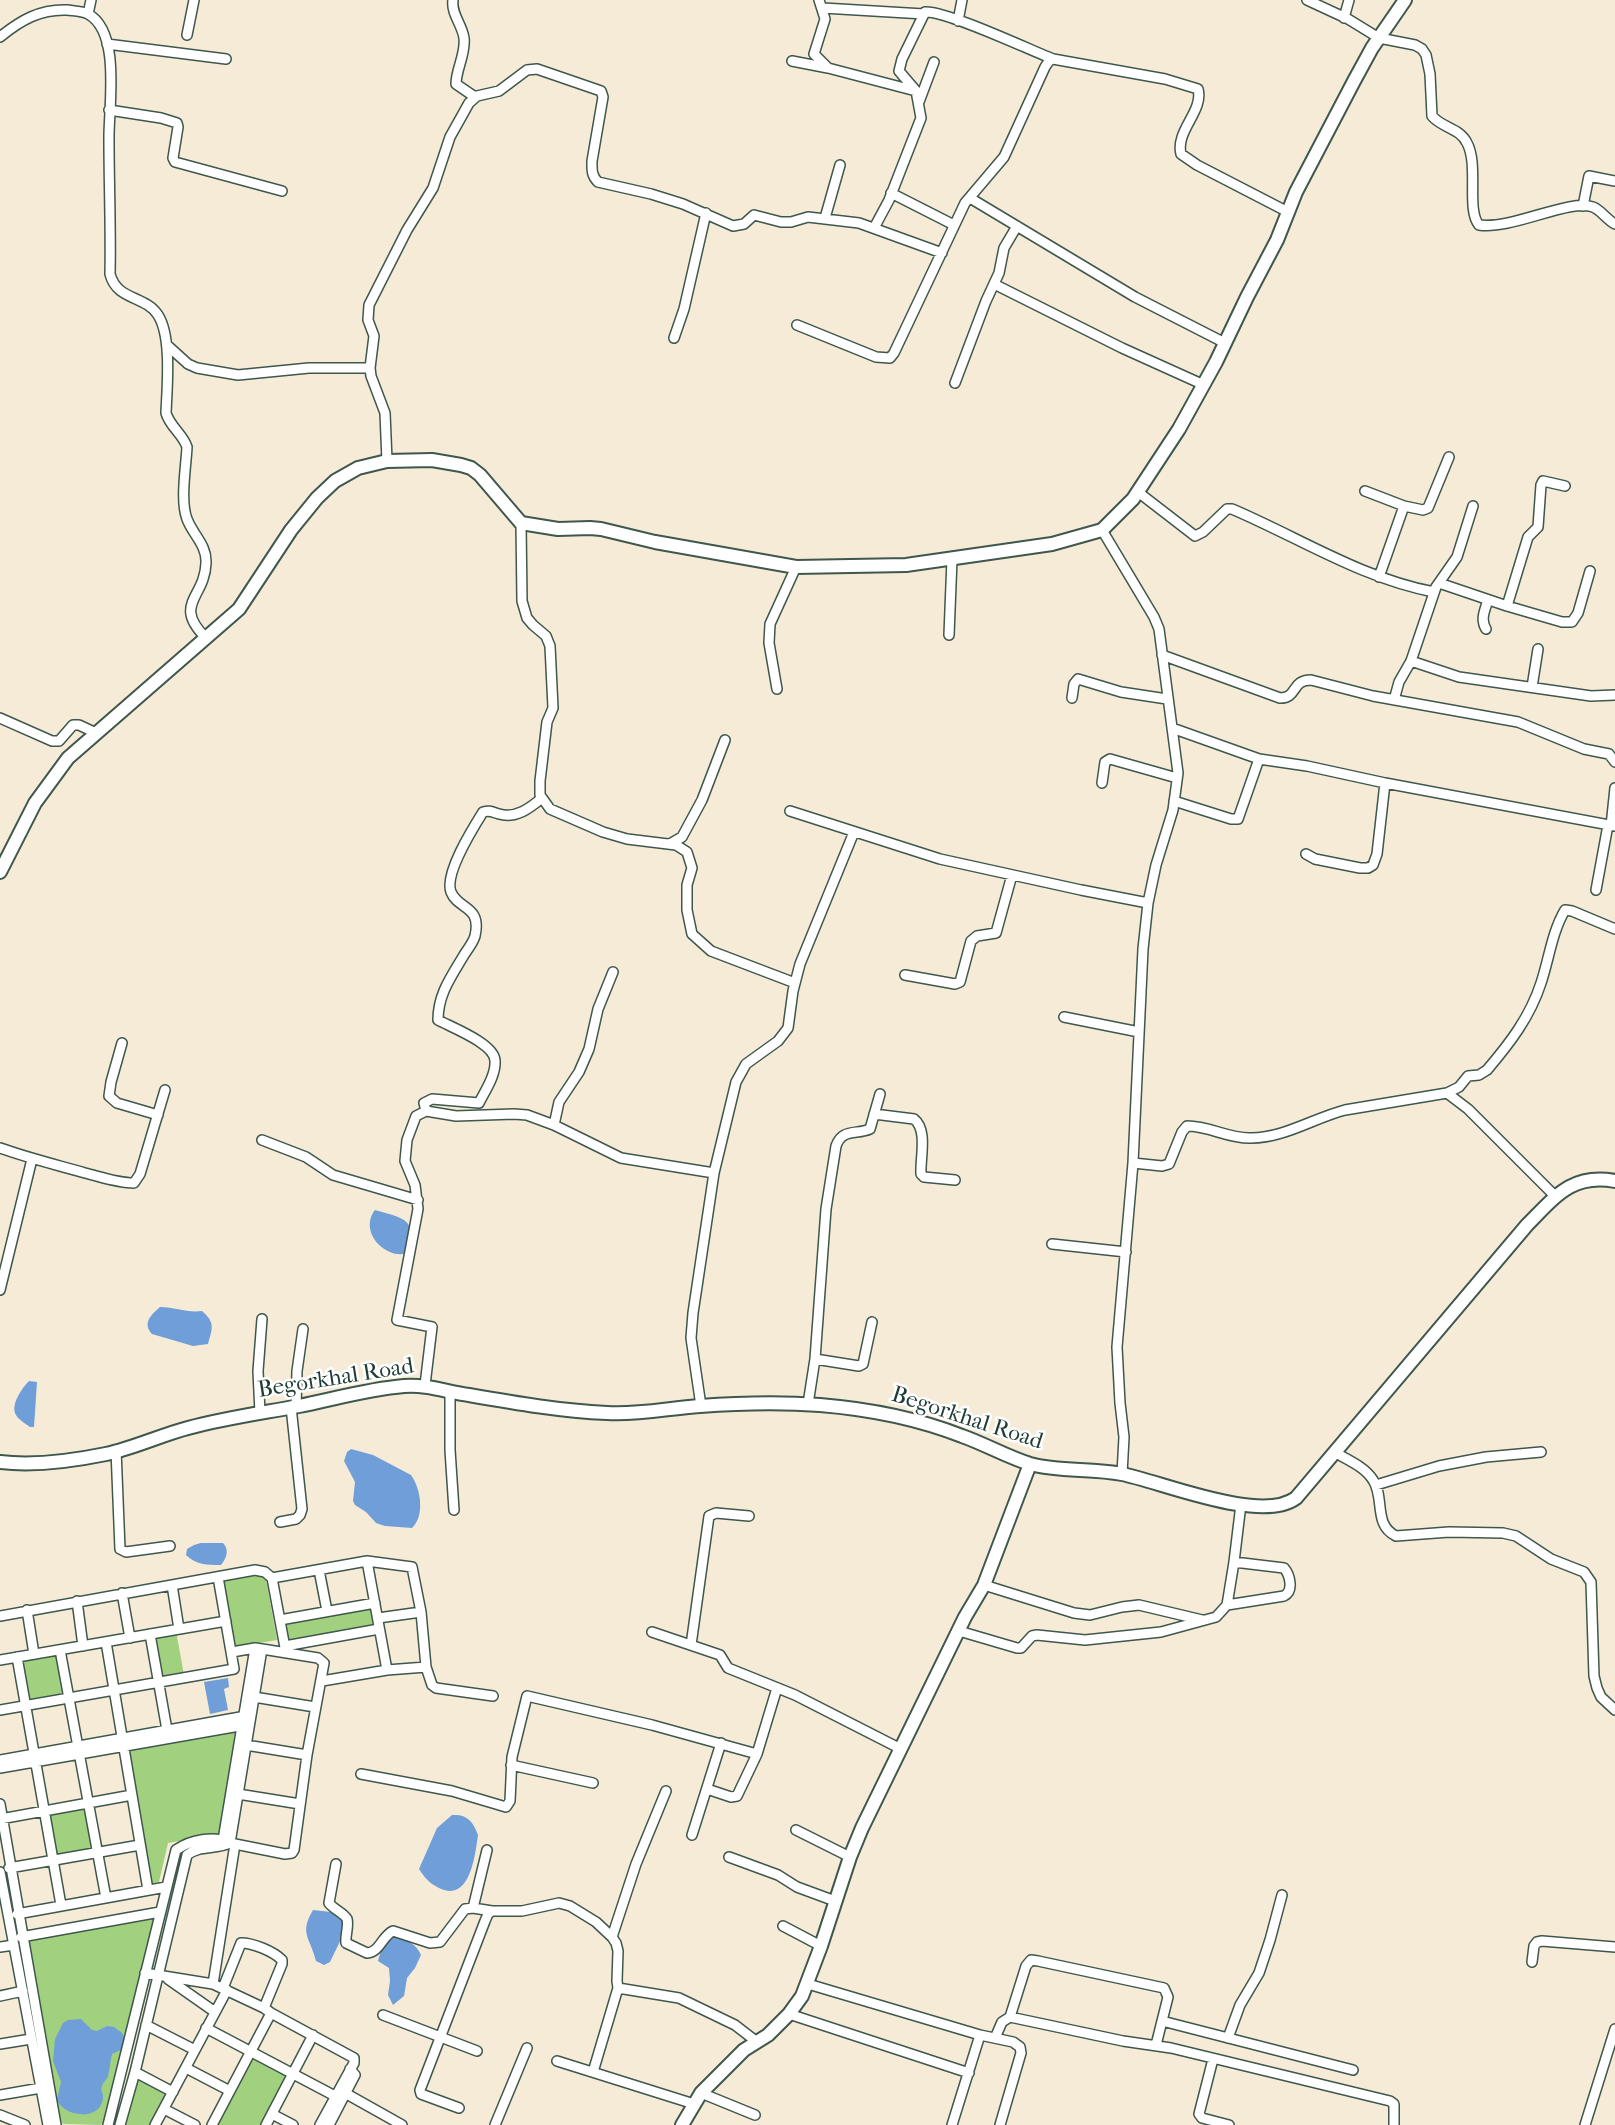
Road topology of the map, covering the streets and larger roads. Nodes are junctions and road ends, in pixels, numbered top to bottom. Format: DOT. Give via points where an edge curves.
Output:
graph roads {
  1 [pos="91,0"];
  2 [pos="194,0"];
  3 [pos="453,0"];
  4 [pos="962,0"];
  5 [pos="1307,0"];
  6 [pos="1349,0"];
  7 [pos="1405,0"];
  8 [pos="821,4"];
  9 [pos="88,14"];
  10 [pos="924,14"];
  11 [pos="1344,18"];
  12 [pos="958,21"];
  13 [pos="187,36"];
  14 [pos="0,37"];
  15 [pos="1379,38"];
  16 [pos="107,44"];
  17 [pos="226,59"];
  18 [pos="1053,60"];
  19 [pos="792,61"];
  20 [pos="934,62"];
  21 [pos="828,68"];
  22 [pos="916,91"];
  23 [pos="475,97"];
  24 [pos="919,102"];
  25 [pos="109,110"];
  26 [pos="840,165"];
  27 [pos="1615,181"];
  28 [pos="282,191"];
  29 [pos="891,193"];
  30 [pos="970,198"];
  31 [pos="1583,206"];
  32 [pos="1288,212"];
  33 [pos="706,213"];
  34 [pos="825,218"];
  35 [pos="1615,224"];
  36 [pos="954,225"];
  37 [pos="1017,226"];
  38 [pos="874,228"];
  39 [pos="942,253"];
  40 [pos="994,284"];
  41 [pos="797,325"];
  42 [pos="674,338"];
  43 [pos="1225,343"];
  44 [pos="167,345"];
  45 [pos="370,369"];
  46 [pos="955,383"];
  47 [pos="1203,385"];
  48 [pos="1449,457"];
  49 [pos="387,461"];
  50 [pos="1565,486"];
  51 [pos="1365,491"];
  52 [pos="1138,492"];
  53 [pos="1404,506"];
  54 [pos="1473,506"];
  55 [pos="521,523"];
  56 [pos="1102,530"];
  57 [pos="952,559"];
  58 [pos="796,567"];
  59 [pos="1590,572"];
  60 [pos="1379,577"];
  61 [pos="1439,583"];
  62 [pos="1434,592"];
  63 [pos="1488,600"];
  64 [pos="1507,606"];
  65 [pos="1486,629"];
  66 [pos="949,635"];
  67 [pos="206,638"];
  68 [pos="1538,649"];
  69 [pos="1162,656"];
  70 [pos="1411,661"];
  71 [pos="1532,687"];
  72 [pos="777,689"];
  73 [pos="1615,695"];
  74 [pos="1072,698"];
  75 [pos="1167,699"];
  76 [pos="1394,699"];
  77 [pos="0,718"];
  78 [pos="1172,728"];
  79 [pos="96,733"];
  80 [pos="725,740"];
  81 [pos="1259,759"];
  82 [pos="1615,762"];
  83 [pos="1177,778"];
  84 [pos="1102,783"];
  85 [pos="1385,783"];
  86 [pos="1615,788"];
  87 [pos="542,798"];
  88 [pos="1174,802"];
  89 [pos="790,811"];
  90 [pos="1611,826"];
  91 [pos="854,832"];
  92 [pos="669,845"];
  93 [pos="1307,854"];
  94 [pos="0,872"];
  95 [pos="1012,875"];
  96 [pos="1596,890"];
  97 [pos="1148,903"];
  98 [pos="1615,929"];
  99 [pos="613,972"];
  100 [pos="905,975"];
  101 [pos="795,983"];
  102 [pos="1064,1017"];
  103 [pos="1139,1032"];
  104 [pos="122,1042"];
  105 [pos="165,1090"];
  106 [pos="1447,1093"];
  107 [pos="880,1094"];
  108 [pos="426,1111"];
  109 [pos="874,1114"];
  110 [pos="158,1115"];
  111 [pos="554,1125"];
  112 [pos="262,1140"];
  113 [pos="0,1148"];
  114 [pos="32,1159"];
  115 [pos="1133,1163"];
  116 [pos="714,1173"];
  117 [pos="956,1180"];
  118 [pos="1615,1181"];
  119 [pos="1556,1197"];
  120 [pos="418,1200"];
  121 [pos="1052,1244"];
  122 [pos="1126,1252"];
  123 [pos="0,1290"];
  124 [pos="262,1319"];
  125 [pos="872,1322"];
  126 [pos="303,1329"];
  127 [pos="815,1359"];
  128 [pos="425,1385"];
  129 [pos="450,1392"];
  130 [pos="808,1404"];
  131 [pos="701,1406"];
  132 [pos="294,1407"];
  133 [pos="260,1413"];
  134 [pos="116,1450"];
  135 [pos="1541,1451"];
  136 [pos="1336,1453"];
  137 [pos="0,1462"];
  138 [pos="1030,1464"];
  139 [pos="1122,1474"];
  140 [pos="1376,1485"];
  141 [pos="1241,1504"];
  142 [pos="454,1510"];
  143 [pos="748,1516"];
  144 [pos="280,1522"];
  145 [pos="170,1546"];
  146 [pos="367,1561"];
  147 [pos="1234,1562"];
  148 [pos="319,1570"];
  149 [pos="218,1577"];
  150 [pos="272,1578"];
  151 [pos="172,1585"];
  152 [pos="984,1585"];
  153 [pos="122,1593"];
  154 [pos="77,1601"];
  155 [pos="375,1603"];
  156 [pos="1227,1605"];
  157 [pos="27,1610"];
  158 [pos="327,1611"];
  159 [pos="421,1612"];
  160 [pos="0,1616"];
  161 [pos="378,1618"];
  162 [pos="280,1620"];
  163 [pos="1203,1620"];
  164 [pos="226,1621"];
  165 [pos="179,1629"];
  166 [pos="380,1629"];
  167 [pos="959,1631"];
  168 [pos="652,1632"];
  169 [pos="150,1634"];
  170 [pos="130,1638"];
  171 [pos="106,1642"];
  172 [pos="691,1645"];
  173 [pos="83,1646"];
  174 [pos="258,1649"];
  175 [pos="60,1650"];
  176 [pos="285,1650"];
  177 [pos="232,1652"];
  178 [pos="34,1654"];
  179 [pos="17,1657"];
  180 [pos="0,1660"];
  181 [pos="426,1667"];
  182 [pos="387,1670"];
  183 [pos="322,1681"];
  184 [pos="158,1682"];
  185 [pos="776,1688"];
  186 [pos="114,1690"];
  187 [pos="493,1696"];
  188 [pos="254,1697"];
  189 [pos="69,1698"];
  190 [pos="25,1705"];
  191 [pos="315,1707"];
  192 [pos="0,1710"];
  193 [pos="1615,1710"];
  194 [pos="247,1720"];
  195 [pos="167,1730"];
  196 [pos="123,1742"];
  197 [pos="721,1743"];
  198 [pos="246,1745"];
  199 [pos="901,1749"];
  200 [pos="79,1750"];
  201 [pos="757,1754"];
  202 [pos="307,1755"];
  203 [pos="35,1758"];
  204 [pos="0,1759"];
  205 [pos="511,1765"];
  206 [pos="0,1768"];
  207 [pos="361,1774"];
  208 [pos="593,1783"];
  209 [pos="707,1789"];
  210 [pos="666,1791"];
  211 [pos="238,1794"];
  212 [pos="132,1796"];
  213 [pos="89,1803"];
  214 [pos="0,1804"];
  215 [pos="300,1804"];
  216 [pos="44,1811"];
  217 [pos="1,1819"];
  218 [pos="796,1829"];
  219 [pos="692,1835"];
  220 [pos="229,1842"];
  221 [pos="140,1845"];
  222 [pos="487,1850"];
  223 [pos="98,1852"];
  224 [pos="729,1857"];
  225 [pos="850,1857"];
  226 [pos="53,1860"];
  227 [pos="336,1864"];
  228 [pos="11,1868"];
  229 [pos="0,1871"];
  230 [pos="166,1887"];
  231 [pos="1,1889"];
  232 [pos="148,1890"];
  233 [pos="1282,1895"];
  234 [pos="106,1898"];
  235 [pos="835,1901"];
  236 [pos="61,1905"];
  237 [pos="473,1908"];
  238 [pos="492,1911"];
  239 [pos="160,1912"];
  240 [pos="19,1913"];
  241 [pos="8,1916"];
  242 [pos="783,1926"];
  243 [pos="23,1936"];
  244 [pos="612,1937"];
  245 [pos="13,1942"];
  246 [pos="821,1946"];
  247 [pos="0,1947"];
  248 [pos="1615,1947"];
  249 [pos="1532,1962"];
  250 [pos="145,1973"];
  251 [pos="162,1976"];
  252 [pos="213,1983"];
  253 [pos="808,1984"];
  254 [pos="618,1988"];
  255 [pos="225,1989"];
  256 [pos="23,1991"];
  257 [pos="0,1996"];
  258 [pos="268,2010"];
  259 [pos="215,2012"];
  260 [pos="789,2014"];
  261 [pos="383,2015"];
  262 [pos="1010,2017"];
  263 [pos="1163,2021"];
  264 [pos="146,2025"];
  265 [pos="206,2028"];
  266 [pos="1615,2029"];
  267 [pos="313,2035"];
  268 [pos="979,2035"];
  269 [pos="439,2038"];
  270 [pos="995,2038"];
  271 [pos="1228,2038"];
  272 [pos="31,2039"];
  273 [pos="757,2042"];
  274 [pos="0,2044"];
  275 [pos="1156,2045"];
  276 [pos="527,2048"];
  277 [pos="195,2050"];
  278 [pos="477,2051"];
  279 [pos="251,2052"];
  280 [pos="1213,2059"];
  281 [pos="557,2061"];
  282 [pos="186,2068"];
  283 [pos="1353,2070"];
  284 [pos="593,2071"];
  285 [pos="135,2072"];
  286 [pos="969,2073"];
  287 [pos="293,2074"];
  288 [pos="41,2088"];
  289 [pos="230,2091"];
  290 [pos="173,2092"];
  291 [pos="701,2093"];
  292 [pos="340,2094"];
  293 [pos="0,2095"];
  294 [pos="694,2104"];
  295 [pos="459,2108"];
  296 [pos="164,2109"];
  297 [pos="272,2114"];
  298 [pos="0,2115"];
  299 [pos="755,2115"];
  300 [pos="381,2120"];
  301 [pos="19,2124"];
  302 [pos="48,2125"];
  303 [pos="56,2125"];
  304 [pos="108,2125"];
  305 [pos="120,2125"];
  306 [pos="155,2125"];
  307 [pos="195,2125"];
  308 [pos="212,2125"];
  309 [pos="266,2125"];
  310 [pos="293,2125"];
  311 [pos="320,2125"];
  312 [pos="329,2125"];
  313 [pos="401,2125"];
  314 [pos="495,2125"];
  315 [pos="682,2125"];
  316 [pos="952,2125"];
  317 [pos="1000,2125"];
  318 [pos="1229,2125"];
  319 [pos="1394,2125"];
  320 [pos="1585,2125"];
  1 -- 9 [label="street"];
  2 -- 13 [label="street"];
  3 -- 23 [label="street" via="453,14 464,38 456,84"];
  4 -- 12 [label="street"];
  5 -- 11 [label="street"];
  6 -- 11 [label="street"];
  7 -- 15 [label="street"];
  8 -- 10 [label="street"];
  8 -- 21 [label="street" via="825,19 814,54"];
  9 -- 14 [label="street" via="39,12"];
  9 -- 16 [label="street" via="103,30"];
  10 -- 12 [label="street" via="933,12"];
  10 -- 22 [label="street" via="899,71"];
  11 -- 15 [label="street"];
  12 -- 18 [label="street"];
  15 -- 31 [label="street" via="1415,44 1426,55 1432,116 1463,135 1471,150 1474,216 1479,225"];
  15 -- 32 [label="street"];
  16 -- 17 [label="street"];
  16 -- 25 [label="street"];
  18 -- 30 [label="street" via="1045,67 1004,157"];
  18 -- 32 [label="street" via="1198,89 1181,140 1181,154"];
  19 -- 21 [label="street"];
  20 -- 24 [label="street"];
  21 -- 22 [label="street"];
  22 -- 24 [label="street"];
  23 -- 33 [label="street" via="499,91 532,69 598,88 603,97 592,161 594,178"];
  23 -- 45 [label="street" via="450,137 433,188 369,305 374,336"];
  24 -- 29 [label="street" via="920,124"];
  25 -- 28 [label="street" via="177,123 175,162"];
  25 -- 44 [label="street" via="110,274 118,290 160,317"];
  26 -- 34 [label="street"];
  27 -- 31 [label="street" via="1589,176"];
  29 -- 36 [label="street"];
  29 -- 38 [label="street"];
  30 -- 36 [label="street"];
  30 -- 37 [label="street"];
  31 -- 35 [label="street" via="1596,209"];
  32 -- 43 [label="street"];
  33 -- 34 [label="street" via="737,226 754,215 786,222"];
  33 -- 42 [label="street"];
  34 -- 38 [label="street"];
  36 -- 39 [label="street"];
  37 -- 40 [label="street" via="1004,248"];
  37 -- 43 [label="street" via="1135,297"];
  38 -- 39 [label="street"];
  39 -- 41 [label="street" via="890,358 876,357"];
  40 -- 46 [label="street"];
  40 -- 47 [label="street"];
  43 -- 47 [label="street"];
  44 -- 45 [label="street" via="197,368 238,374"];
  44 -- 67 [label="street" via="166,413 187,447 184,508 205,552 206,566 190,613 194,626"];
  45 -- 49 [label="street" via="385,413"];
  47 -- 52 [label="street"];
  48 -- 53 [label="street" via="1427,508"];
  49 -- 55 [label="street" via="432,460 471,468"];
  49 -- 67 [label="street" via="358,468 317,498 239,609"];
  50 -- 64 [label="street" via="1547,480 1541,485 1538,527 1528,537"];
  51 -- 53 [label="street"];
  52 -- 56 [label="street"];
  52 -- 60 [label="street" via="1191,534 1199,535 1232,509"];
  53 -- 60 [label="street"];
  54 -- 61 [label="street" via="1457,557"];
  55 -- 58 [label="street" via="601,529"];
  55 -- 87 [label="street" via="524,610 549,640 550,653 553,708 547,722"];
  56 -- 57 [label="street" via="1052,544"];
  56 -- 69 [label="street" via="1154,617"];
  57 -- 58 [label="street" via="906,565"];
  57 -- 66 [label="street"];
  58 -- 72 [label="street" via="771,624 769,643"];
  59 -- 64 [label="street" via="1572,622"];
  60 -- 62 [label="street"];
  61 -- 62 [label="street"];
  61 -- 63 [label="street"];
  62 -- 70 [label="street"];
  63 -- 64 [label="street"];
  63 -- 65 [label="street" via="1483,616"];
  67 -- 79 [label="street"];
  68 -- 71 [label="street"];
  69 -- 75 [label="street"];
  69 -- 76 [label="street" via="1280,698 1291,695 1302,680 1311,680"];
  70 -- 71 [label="street" via="1459,677"];
  70 -- 76 [label="street"];
  71 -- 73 [label="street"];
  74 -- 75 [label="street" via="1078,679"];
  75 -- 78 [label="street"];
  76 -- 82 [label="street" via="1518,722 1584,749 1609,754"];
  77 -- 79 [label="street" via="52,741 59,741 73,725"];
  78 -- 81 [label="street"];
  78 -- 83 [label="street"];
  79 -- 94 [label="street" via="68,758 35,803"];
  80 -- 92 [label="street" via="702,800 682,837"];
  81 -- 85 [label="street"];
  81 -- 88 [label="street" via="1238,819"];
  83 -- 84 [label="street" via="1110,759 1105,762"];
  83 -- 88 [label="street"];
  85 -- 90 [label="street"];
  85 -- 93 [label="street" via="1373,865 1360,868"];
  86 -- 90 [label="street"];
  87 -- 92 [label="street" via="550,809 603,832"];
  87 -- 108 [label="street" via="521,813 482,812 451,877 453,896 473,915 474,938 441,994 438,1020 481,1042 494,1053 496,1063 479,1103 432,1099 424,1103"];
  88 -- 97 [label="street"];
  89 -- 91 [label="street"];
  90 -- 96 [label="street"];
  91 -- 95 [label="street"];
  91 -- 101 [label="street"];
  92 -- 101 [label="street" via="687,852 692,868 687,910 692,934 711,951"];
  95 -- 97 [label="street"];
  95 -- 100 [label="street" via="996,933 971,941 960,982"];
  97 -- 103 [label="street"];
  98 -- 106 [label="street" via="1565,910 1523,1024 1483,1074 1468,1076"];
  99 -- 111 [label="street" via="589,1049 559,1102"];
  101 -- 116 [label="street" via="785,1034 746,1064 736,1082"];
  102 -- 103 [label="street"];
  103 -- 115 [label="street"];
  104 -- 110 [label="street" via="109,1096"];
  105 -- 110 [label="street"];
  106 -- 115 [label="street" via="1345,1110 1254,1139 1187,1126 1169,1164"];
  106 -- 119 [label="street"];
  107 -- 109 [label="street"];
  108 -- 111 [label="street" via="456,1116 527,1115"];
  108 -- 120 [label="street" via="413,1121 405,1152"];
  109 -- 117 [label="street" via="919,1123 921,1174"];
  109 -- 127 [label="street" via="870,1129 845,1134 836,1146 826,1209"];
  110 -- 114 [label="street" via="134,1183"];
  111 -- 116 [label="street" via="621,1158"];
  112 -- 120 [label="street" via="306,1157 333,1175"];
  113 -- 114 [label="street"];
  114 -- 123 [label="street"];
  115 -- 122 [label="street"];
  116 -- 131 [label="street" via="691,1338"];
  118 -- 119 [label="street, Begorkhal Road" via="1585,1180"];
  119 -- 136 [label="street, Begorkhal Road" via="1527,1225"];
  120 -- 128 [label="street" via="397,1320 432,1327"];
  121 -- 122 [label="street"];
  122 -- 139 [label="street" via="1117,1347"];
  124 -- 133 [label="street"];
  125 -- 127 [label="street" via="863,1364"];
  126 -- 132 [label="street"];
  127 -- 130 [label="street"];
  128 -- 129 [label="street, Begorkhal Road"];
  128 -- 132 [label="street, Begorkhal Road"];
  129 -- 131 [label="street, Begorkhal Road" via="615,1414"];
  129 -- 142 [label="street"];
  130 -- 131 [label="street, Begorkhal Road"];
  130 -- 138 [label="street, Begorkhal Road" via="905,1418"];
  132 -- 133 [label="street, Begorkhal Road"];
  132 -- 144 [label="street" via="302,1509 300,1516"];
  133 -- 134 [label="street, Begorkhal Road" via="190,1427"];
  134 -- 137 [label="street, Begorkhal Road" via="54,1462"];
  134 -- 145 [label="street" via="120,1549"];
  135 -- 140 [label="street" via="1439,1466"];
  136 -- 140 [label="street" via="1367,1473"];
  136 -- 141 [label="street, Begorkhal Road" via="1289,1504"];
  138 -- 139 [label="street, Begorkhal Road"];
  138 -- 152 [label="street"];
  139 -- 141 [label="street, Begorkhal Road"];
  140 -- 193 [label="street" via="1383,1523 1396,1536 1503,1533 1584,1572 1591,1582 1594,1676 1601,1697"];
  141 -- 147 [label="street"];
  143 -- 172 [label="street" via="709,1516"];
  146 -- 148 [label="street"];
  146 -- 155 [label="street"];
  146 -- 159 [label="street" via="412,1567"];
  147 -- 156 [label="street"];
  147 -- 156 [label="street" via="1284,1567 1291,1589 1284,1597"];
  148 -- 150 [label="street"];
  148 -- 158 [label="street"];
  149 -- 150 [label="street" via="255,1570"];
  149 -- 151 [label="street"];
  149 -- 164 [label="street"];
  150 -- 162 [label="street"];
  151 -- 153 [label="street"];
  151 -- 165 [label="street"];
  152 -- 163 [label="street" via="1074,1613 1090,1615 1139,1605"];
  152 -- 167 [label="street"];
  153 -- 154 [label="street"];
  153 -- 170 [label="street"];
  154 -- 157 [label="street"];
  154 -- 173 [label="street"];
  155 -- 158 [label="street"];
  155 -- 161 [label="street"];
  156 -- 163 [label="street" via="1216,1617"];
  157 -- 160 [label="street"];
  157 -- 178 [label="street"];
  158 -- 162 [label="street"];
  159 -- 161 [label="street"];
  159 -- 181 [label="street"];
  161 -- 166 [label="street"];
  162 -- 176 [label="street"];
  163 -- 167 [label="street" via="1161,1632 1085,1640 1037,1635 1021,1648"];
  164 -- 165 [label="street"];
  164 -- 177 [label="street"];
  165 -- 169 [label="street"];
  166 -- 176 [label="street"];
  166 -- 182 [label="street"];
  167 -- 199 [label="street"];
  168 -- 172 [label="street"];
  169 -- 170 [label="street"];
  169 -- 184 [label="street"];
  170 -- 171 [label="street"];
  171 -- 173 [label="street"];
  171 -- 186 [label="street"];
  172 -- 185 [label="street" via="720,1656 727,1668"];
  173 -- 175 [label="street"];
  174 -- 176 [label="street"];
  174 -- 177 [label="street"];
  174 -- 188 [label="street"];
  174 -- 194 [label="street"];
  175 -- 178 [label="street"];
  175 -- 189 [label="street"];
  176 -- 183 [label="street" via="322,1660"];
  177 -- 184 [label="street" via="234,1669"];
  178 -- 179 [label="street"];
  179 -- 180 [label="street"];
  179 -- 190 [label="street"];
  181 -- 182 [label="street"];
  181 -- 187 [label="street" via="436,1688"];
  182 -- 183 [label="street"];
  183 -- 191 [label="street"];
  184 -- 186 [label="street"];
  184 -- 195 [label="street"];
  185 -- 199 [label="street"];
  185 -- 201 [label="street"];
  186 -- 189 [label="street"];
  186 -- 196 [label="street"];
  188 -- 191 [label="street"];
  188 -- 194 [label="street"];
  189 -- 190 [label="street"];
  189 -- 200 [label="street"];
  190 -- 192 [label="street"];
  190 -- 203 [label="street"];
  191 -- 202 [label="street"];
  194 -- 195 [label="street"];
  194 -- 196 [label="street"];
  194 -- 198 [label="street"];
  194 -- 220 [label="street"];
  195 -- 196 [label="street"];
  196 -- 200 [label="street"];
  196 -- 212 [label="street"];
  197 -- 201 [label="street"];
  197 -- 205 [label="street" via="527,1696"];
  197 -- 209 [label="street"];
  198 -- 202 [label="street"];
  198 -- 211 [label="street"];
  199 -- 225 [label="street"];
  200 -- 203 [label="street"];
  200 -- 213 [label="street"];
  201 -- 209 [label="street" via="737,1796"];
  202 -- 215 [label="street"];
  203 -- 204 [label="street"];
  203 -- 206 [label="street"];
  203 -- 216 [label="street"];
  205 -- 207 [label="street" via="506,1807 453,1791"];
  205 -- 208 [label="street"];
  209 -- 219 [label="street"];
  210 -- 244 [label="street"];
  211 -- 215 [label="street"];
  211 -- 220 [label="street"];
  212 -- 213 [label="street"];
  212 -- 221 [label="street"];
  213 -- 216 [label="street"];
  213 -- 223 [label="street"];
  214 -- 217 [label="street"];
  215 -- 220 [label="street" via="292,1853"];
  216 -- 217 [label="street"];
  216 -- 226 [label="street"];
  217 -- 228 [label="street"];
  218 -- 225 [label="street"];
  220 -- 230 [label="street" via="188,1842 176,1850"];
  220 -- 251 [label="street" via="221,1848 194,1849 187,1855"];
  220 -- 252 [label="street"];
  221 -- 223 [label="street"];
  221 -- 232 [label="street"];
  222 -- 237 [label="street"];
  223 -- 226 [label="street"];
  223 -- 234 [label="street"];
  224 -- 235 [label="street"];
  225 -- 235 [label="street"];
  226 -- 228 [label="street"];
  226 -- 236 [label="street"];
  227 -- 237 [label="street" via="329,1903 348,1922 346,1943 367,1953 376,1950 393,1931 440,1942 460,1913"];
  228 -- 229 [label="street"];
  228 -- 240 [label="street"];
  229 -- 231 [label="street"];
  230 -- 232 [label="street"];
  230 -- 239 [label="street"];
  231 -- 241 [label="street"];
  232 -- 234 [label="street"];
  233 -- 271 [label="street" via="1259,1973"];
  234 -- 236 [label="street"];
  235 -- 246 [label="street"];
  236 -- 240 [label="street"];
  237 -- 238 [label="street"];
  238 -- 244 [label="street" via="564,1904"];
  238 -- 269 [label="street"];
  239 -- 243 [label="street"];
  239 -- 250 [label="street"];
  240 -- 241 [label="street"];
  240 -- 243 [label="street"];
  241 -- 245 [label="street"];
  242 -- 246 [label="street"];
  243 -- 245 [label="street"];
  243 -- 303 [label="street"];
  244 -- 254 [label="street" via="618,1951"];
  245 -- 247 [label="street"];
  245 -- 256 [label="street"];
  246 -- 253 [label="street"];
  248 -- 249 [label="street" via="1542,1941 1534,1946"];
  250 -- 251 [label="street"];
  250 -- 304 [label="street"];
  251 -- 252 [label="street"];
  251 -- 259 [label="street"];
  251 -- 264 [label="street"];
  252 -- 255 [label="street"];
  253 -- 260 [label="street"];
  253 -- 268 [label="street"];
  254 -- 273 [label="street" via="696,2004"];
  254 -- 284 [label="street"];
  255 -- 258 [label="street"];
  255 -- 258 [label="street" via="241,1943 278,1955 282,1964"];
  255 -- 259 [label="street"];
  256 -- 257 [label="street"];
  256 -- 272 [label="street"];
  258 -- 267 [label="street"];
  258 -- 279 [label="street"];
  259 -- 265 [label="street"];
  260 -- 273 [label="street"];
  260 -- 286 [label="street"];
  261 -- 269 [label="street"];
  262 -- 263 [label="street" via="1031,1960 1164,1988 1168,1997"];
  262 -- 270 [label="street" via="1002,2022"];
  262 -- 275 [label="street"];
  263 -- 271 [label="street"];
  263 -- 275 [label="street"];
  264 -- 277 [label="street"];
  264 -- 285 [label="street"];
  265 -- 277 [label="street"];
  265 -- 279 [label="street"];
  266 -- 320 [label="street"];
  267 -- 287 [label="street"];
  267 -- 292 [label="street" via="354,2060"];
  268 -- 270 [label="street"];
  268 -- 286 [label="street"];
  269 -- 278 [label="street"];
  269 -- 295 [label="street" via="421,2094"];
  270 -- 317 [label="street" via="1013,2042 1021,2053"];
  271 -- 283 [label="street"];
  272 -- 274 [label="street"];
  272 -- 288 [label="street"];
  273 -- 291 [label="street"];
  275 -- 280 [label="street"];
  276 -- 314 [label="street"];
  277 -- 282 [label="street"];
  279 -- 287 [label="street"];
  279 -- 289 [label="street"];
  280 -- 318 [label="street" via="1199,2115"];
  280 -- 319 [label="street" via="1390,2101 1396,2110"];
  281 -- 284 [label="street"];
  282 -- 289 [label="street"];
  282 -- 290 [label="street"];
  284 -- 294 [label="street"];
  285 -- 290 [label="street"];
  285 -- 305 [label="street"];
  286 -- 316 [label="street"];
  287 -- 292 [label="street"];
  287 -- 297 [label="street"];
  288 -- 293 [label="street"];
  288 -- 302 [label="street"];
  289 -- 308 [label="street"];
  290 -- 296 [label="street"];
  291 -- 294 [label="street"];
  291 -- 299 [label="street"];
  292 -- 300 [label="street"];
  292 -- 311 [label="street"];
  292 -- 312 [label="street"];
  294 -- 315 [label="street"];
  296 -- 306 [label="street"];
  296 -- 307 [label="street"];
  297 -- 309 [label="street"];
  297 -- 310 [label="street"];
  298 -- 301 [label="street"];
  300 -- 313 [label="street"];
}
